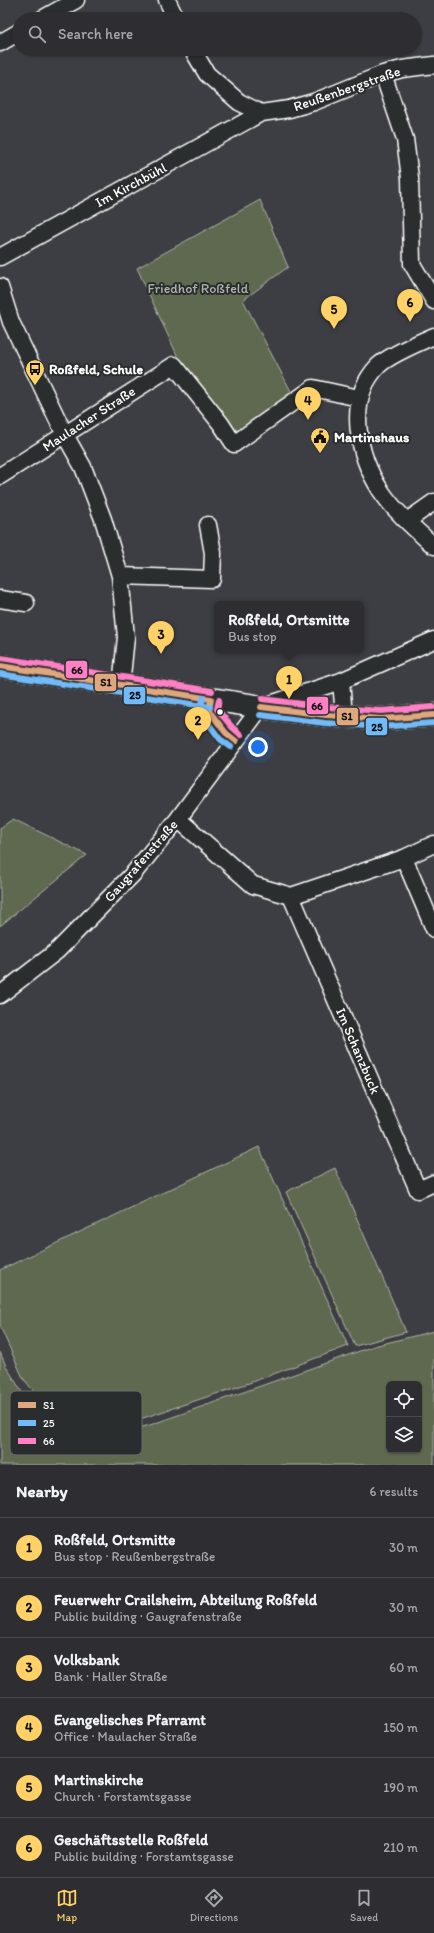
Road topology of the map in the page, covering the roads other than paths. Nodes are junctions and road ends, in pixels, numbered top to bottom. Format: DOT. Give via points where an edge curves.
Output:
graph roads {
  1 [pos="76,0"];
  2 [pos="167,0"];
  3 [pos="55,12"];
  4 [pos="173,12"];
  5 [pos="12,36"];
  6 [pos="0,43"];
  7 [pos="196,56"];
  8 [pos="434,65"];
  9 [pos="383,74"];
  10 [pos="262,113"];
  11 [pos="0,257"];
  12 [pos="428,278"];
  13 [pos="0,287"];
  14 [pos="434,301"];
  15 [pos="5,325"];
  16 [pos="434,336"];
  17 [pos="359,398"];
  18 [pos="65,435"];
  19 [pos="0,476"];
  20 [pos="434,502"];
  21 [pos="407,521"];
  22 [pos="208,525"];
  23 [pos="434,546"];
  24 [pos="120,576"];
  25 [pos="0,599"];
  26 [pos="26,603"];
  27 [pos="434,640"];
  28 [pos="0,666"];
  29 [pos="341,681"];
  30 [pos="121,686"];
  31 [pos="262,707"];
  32 [pos="434,715"];
  33 [pos="344,716"];
  34 [pos="178,819"];
  35 [pos="434,844"];
  36 [pos="404,858"];
  37 [pos="291,896"];
  38 [pos="434,929"];
  39 [pos="0,996"];
  40 [pos="434,1183"];
  1 -- 3 [label="street"];
  2 -- 4 [label="street"];
  5 -- 6 [label="street"];
  7 -- 10 [label="street" via="207,74 239,102"];
  8 -- 9 [label="street, Reußenbergstraße"];
  9 -- 10 [label="street, Reußenbergstraße" via="314,102 289,110"];
  9 -- 12 [label="street" via="405,139 410,178 412,264"];
  10 -- 11 [label="street, Im Kirchbühl"];
  12 -- 14 [label="street"];
  13 -- 15 [label="street"];
  15 -- 18 [label="street"];
  16 -- 17 [label="street" via="378,366"];
  17 -- 18 [label="street, Maulacher Straße" via="312,388 234,444 174,365"];
  17 -- 21 [label="street" via="359,436 368,468 382,492"];
  18 -- 19 [label="street, Maulacher Straße"];
  18 -- 24 [label="street" via="83,467 103,519"];
  20 -- 21 [label="street"];
  21 -- 23 [label="street"];
  22 -- 24 [label="street" via="213,553 212,579"];
  24 -- 30 [label="street" via="126,637"];
  25 -- 26 [label="street"];
  27 -- 29 [label="street"];
  28 -- 30 [label="main road"];
  29 -- 31 [label="street"];
  29 -- 33 [label="street"];
  30 -- 31 [label="main road"];
  31 -- 33 [label="main road"];
  31 -- 34 [label="street, Gaugrafenstraße"];
  32 -- 33 [label="main road" via="381,719"];
  34 -- 37 [label="street" via="252,885"];
  34 -- 39 [label="street, Gaugrafenstraße" via="133,874 57,951"];
  35 -- 36 [label="street"];
  36 -- 37 [label="street"];
  36 -- 38 [label="street"];
  37 -- 40 [label="street, Im Schanzbuck" via="418,1190"];
}
